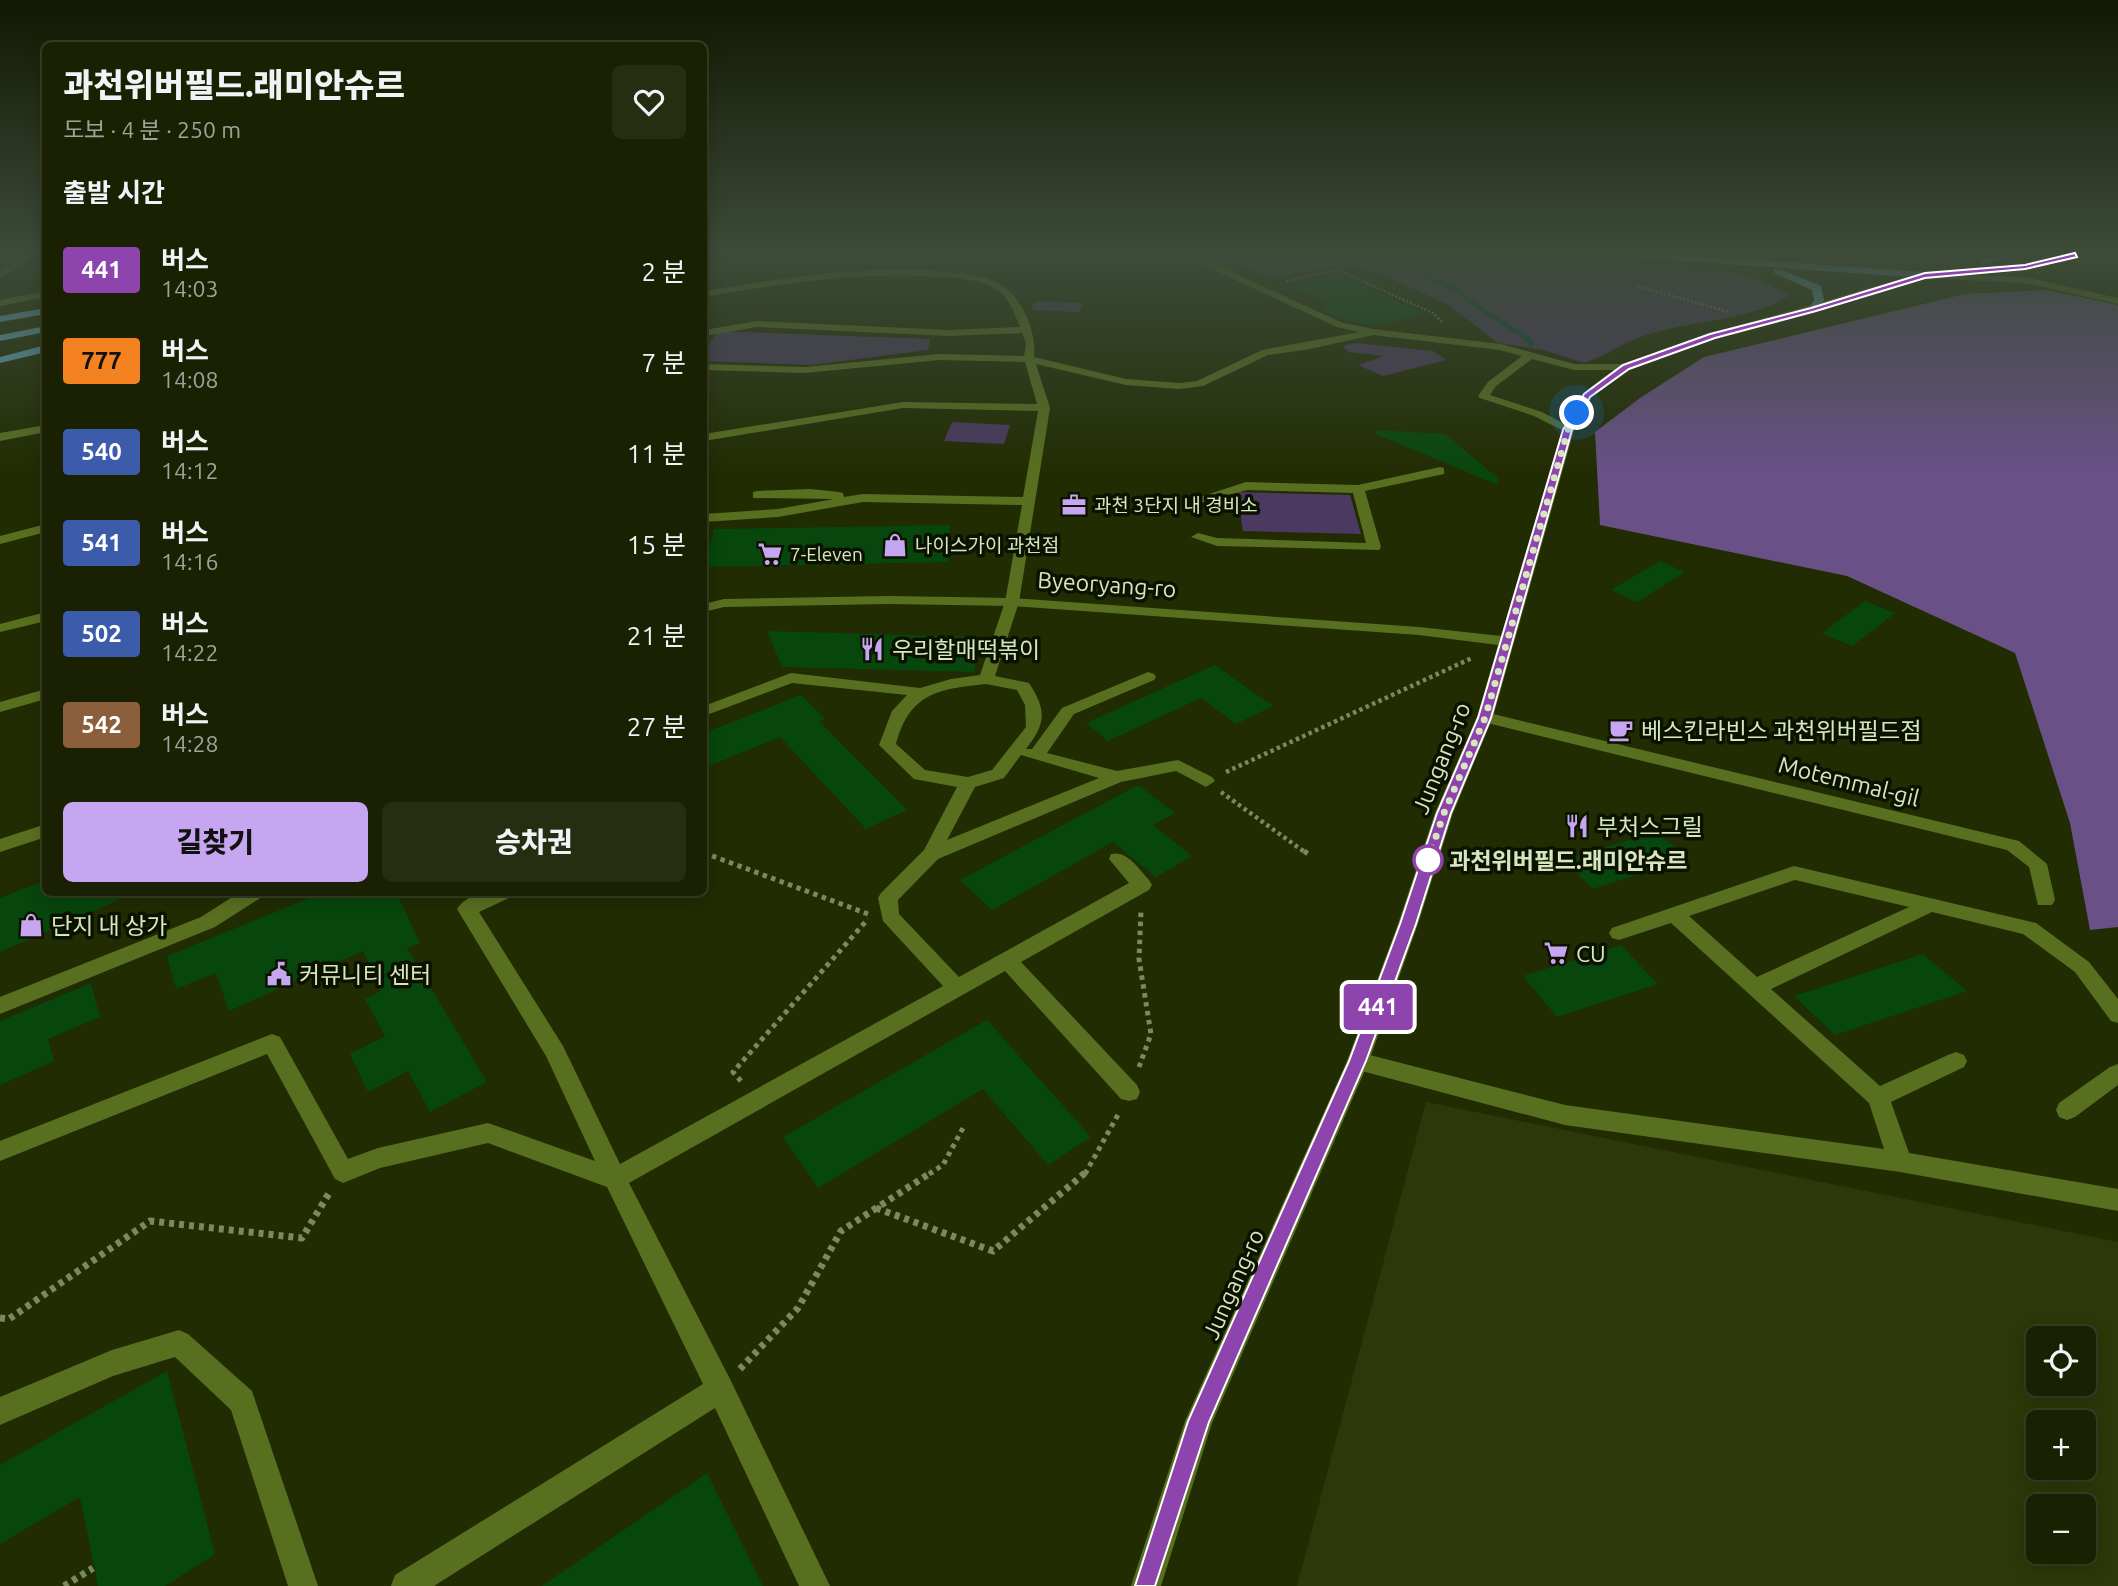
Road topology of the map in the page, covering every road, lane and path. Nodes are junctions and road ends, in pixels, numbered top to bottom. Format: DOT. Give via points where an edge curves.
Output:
graph roads {
  1 [pos="727,329"];
  2 [pos="862,329"];
  3 [pos="1359,329"];
  4 [pos="1450,329"];
  5 [pos="1738,329"];
  6 [pos="42,330"];
  7 [pos="1026,330"];
  8 [pos="707,332"];
  9 [pos="1373,332"];
  10 [pos="0,338"];
  11 [pos="1463,342"];
  12 [pos="42,347"];
  13 [pos="42,347"];
  14 [pos="0,353"];
  15 [pos="1530,355"];
  16 [pos="0,359"];
  17 [pos="1029,359"];
  18 [pos="707,366"];
  19 [pos="1626,367"];
  20 [pos="1044,408"];
  21 [pos="42,429"];
  22 [pos="1568,430"];
  23 [pos="0,437"];
  24 [pos="707,437"];
  25 [pos="1440,471"];
  26 [pos="1358,489"];
  27 [pos="757,495"];
  28 [pos="863,498"];
  29 [pos="1200,499"];
  30 [pos="1028,501"];
  31 [pos="707,518"];
  32 [pos="42,529"];
  33 [pos="1198,537"];
  34 [pos="0,540"];
  35 [pos="1012,602"];
  36 [pos="707,607"];
  37 [pos="42,617"];
  38 [pos="0,628"];
  39 [pos="1507,641"];
  40 [pos="1148,677"];
  41 [pos="986,679"];
  42 [pos="919,692"];
  43 [pos="42,695"];
  44 [pos="0,707"];
  45 [pos="707,709"];
  46 [pos="1485,718"];
  47 [pos="1017,751"];
  48 [pos="1037,756"];
  49 [pos="1117,777"];
  50 [pos="1206,781"];
  51 [pos="968,783"];
  52 [pos="42,831"];
  53 [pos="0,846"];
  54 [pos="707,854"];
  55 [pos="931,854"];
  56 [pos="1311,856"];
  57 [pos="1118,859"];
  58 [pos="1142,885"];
  59 [pos="249,896"];
  60 [pos="495,896"];
  61 [pos="2045,900"];
  62 [pos="1930,905"];
  63 [pos="1674,914"];
  64 [pos="1619,933"];
  65 [pos="1008,961"];
  66 [pos="1755,987"];
  67 [pos="958,989"];
  68 [pos="0,1006"];
  69 [pos="2118,1015"];
  70 [pos="1358,1061"];
  71 [pos="1956,1061"];
  72 [pos="2118,1073"];
  73 [pos="1129,1092"];
  74 [pos="755,1098"];
  75 [pos="1878,1098"];
  76 [pos="2067,1110"];
  77 [pos="963,1128"];
  78 [pos="0,1151"];
  79 [pos="1900,1162"];
  80 [pos="343,1171"];
  81 [pos="615,1179"];
  82 [pos="2118,1200"];
  83 [pos="876,1208"];
  84 [pos="0,1318"];
  85 [pos="720,1389"];
  86 [pos="0,1410"];
  87 [pos="93,1569"];
  88 [pos="64,1586"];
  89 [pos="303,1586"];
  90 [pos="406,1586"];
  91 [pos="815,1586"];
  92 [pos="1146,1586"];
  1 -- 8 [label="street"];
  2 -- 7 [label="street"];
  3 -- 9 [label="street"];
  4 -- 11 [label="path"];
  5 -- 19 [label="street, Jungang-ro"];
  6 -- 10 [label="highway"];
  7 -- 17 [label="street" via="1031,343"];
  9 -- 11 [label="street"];
  9 -- 17 [label="street" via="1266,352 1199,384 1179,386 1126,382"];
  11 -- 15 [label="street"];
  12 -- 14 [label="highway"];
  13 -- 16 [label="highway"];
  15 -- 19 [label="street" via="1574,367"];
  15 -- 22 [label="street" via="1492,384 1484,396 1538,414"];
  17 -- 18 [label="street" via="939,357 805,370"];
  17 -- 20 [label="street"];
  19 -- 22 [label="street, Jungang-ro" via="1587,396"];
  20 -- 24 [label="street" via="903,405"];
  20 -- 30 [label="street"];
  21 -- 23 [label="street"];
  22 -- 39 [label="street, Jungang-ro"];
  25 -- 26 [label="street"];
  26 -- 29 [label="street" via="1246,486"];
  26 -- 33 [label="street" via="1374,547 1217,542"];
  27 -- 28 [label="street"];
  28 -- 30 [label="street"];
  28 -- 31 [label="street" via="778,513"];
  30 -- 35 [label="street"];
  32 -- 34 [label="street"];
  35 -- 36 [label="street, Byeoryang-ro" via="889,600 724,603"];
  35 -- 39 [label="street, Byeoryang-ro"];
  35 -- 41 [label="street"];
  37 -- 38 [label="street"];
  39 -- 46 [label="street, Jungang-ro"];
  39 -- 50 [label="path"];
  40 -- 48 [label="street" via="1068,711"];
  41 -- 42 [label="street" via="939,684"];
  41 -- 47 [label="street" via="1023,686 1033,705 1034,728"];
  42 -- 45 [label="street" via="791,678"];
  42 -- 51 [label="street" via="891,724 887,745 920,775"];
  43 -- 44 [label="street"];
  46 -- 61 [label="street, Motemmal-gil" via="2012,845 2038,864"];
  46 -- 70 [label="street, Jungang-ro" via="1444,813"];
  47 -- 48 [label="street"];
  47 -- 51 [label="street" via="998,774"];
  48 -- 49 [label="street"];
  49 -- 50 [label="street" via="1178,765"];
  49 -- 55 [label="street"];
  50 -- 56 [label="path"];
  51 -- 55 [label="street"];
  52 -- 53 [label="street"];
  54 -- 74 [label="path" via="872,915 733,1072"];
  55 -- 67 [label="street" via="888,898 890,916"];
  57 -- 58 [label="street"];
  58 -- 65 [label="street"];
  58 -- 73 [label="path" via="1139,959 1151,1034"];
  59 -- 68 [label="street" via="208,922"];
  60 -- 81 [label="street" via="467,909 555,1052"];
  62 -- 63 [label="street" via="1794,873"];
  62 -- 66 [label="street"];
  62 -- 69 [label="street" via="2029,928 2082,967"];
  63 -- 64 [label="street"];
  63 -- 66 [label="street"];
  65 -- 67 [label="street"];
  65 -- 73 [label="street"];
  66 -- 75 [label="street"];
  67 -- 74 [label="street"];
  70 -- 79 [label="street" via="1564,1115"];
  70 -- 92 [label="street, Jungang-ro" via="1199,1421"];
  71 -- 75 [label="street"];
  72 -- 76 [label="street"];
  73 -- 83 [label="path" via="1085,1175 993,1251"];
  74 -- 81 [label="street"];
  75 -- 79 [label="street"];
  77 -- 83 [label="path" via="943,1165"];
  78 -- 80 [label="street" via="272,1043"];
  79 -- 82 [label="street"];
  80 -- 81 [label="street" via="378,1158 488,1133"];
  80 -- 84 [label="path" via="302,1237 150,1221 9,1319"];
  81 -- 85 [label="street"];
  83 -- 85 [label="path" via="841,1231 798,1308"];
  85 -- 90 [label="street"];
  85 -- 91 [label="street"];
  86 -- 89 [label="street" via="112,1363 179,1343 242,1401"];
  87 -- 88 [label="path"];
}
